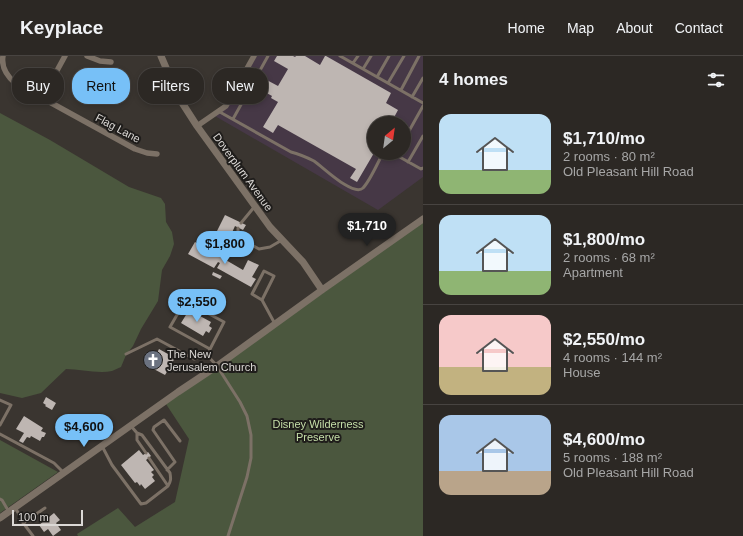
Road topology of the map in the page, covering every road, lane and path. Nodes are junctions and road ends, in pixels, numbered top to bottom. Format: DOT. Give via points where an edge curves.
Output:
graph roads {
  1 [pos="3,56"];
  2 [pos="65,56"];
  3 [pos="87,56"];
  4 [pos="161,56"];
  5 [pos="254,56"];
  6 [pos="268,56"];
  7 [pos="342,56"];
  8 [pos="358,56"];
  9 [pos="371,56"];
  10 [pos="388,56"];
  11 [pos="404,56"];
  12 [pos="419,56"];
  13 [pos="111,62"];
  14 [pos="353,64"];
  15 [pos="58,68"];
  16 [pos="363,69"];
  17 [pos="377,77"];
  18 [pos="423,78"];
  19 [pos="12,81"];
  20 [pos="388,83"];
  21 [pos="401,90"];
  22 [pos="412,97"];
  23 [pos="53,104"];
  24 [pos="423,104"];
  25 [pos="218,111"];
  26 [pos="233,119"];
  27 [pos="197,126"];
  28 [pos="411,126"];
  29 [pos="423,136"];
  30 [pos="157,154"];
  31 [pos="379,160"];
  32 [pos="405,160"];
  33 [pos="408,162"];
  34 [pos="423,168"];
  35 [pos="255,206"];
  36 [pos="423,219"];
  37 [pos="241,223"];
  38 [pos="238,228"];
  39 [pos="282,240"];
  40 [pos="322,290"];
  41 [pos="262,300"];
  42 [pos="275,324"];
  43 [pos="210,349"];
  44 [pos="126,354"];
  45 [pos="207,355"];
  46 [pos="217,366"];
  47 [pos="0,400"];
  48 [pos="0,425"];
  49 [pos="131,426"];
  50 [pos="137,433"];
  51 [pos="0,434"];
  52 [pos="180,441"];
  53 [pos="102,446"];
  54 [pos="146,453"];
  55 [pos="149,458"];
  56 [pos="167,470"];
  57 [pos="64,473"];
  58 [pos="168,486"];
  59 [pos="0,499"];
  60 [pos="15,507"];
  61 [pos="45,508"];
  62 [pos="9,512"];
  63 [pos="0,518"];
  64 [pos="23,523"];
  65 [pos="34,536"];
  66 [pos="228,536"];
  1 -- 19 [label="street, Flag Lane" via="4,68"];
  2 -- 15 [label="street"];
  3 -- 13 [label="street"];
  4 -- 27 [label="street, Doverplum Avenue" via="179,98"];
  5 -- 25 [label="street" via="226,106"];
  6 -- 26 [label="lane"];
  7 -- 14 [label="lane"];
  8 -- 14 [label="lane"];
  9 -- 16 [label="lane"];
  10 -- 17 [label="lane"];
  11 -- 20 [label="lane"];
  12 -- 21 [label="lane"];
  14 -- 16 [label="lane"];
  16 -- 17 [label="lane"];
  17 -- 20 [label="lane"];
  18 -- 22 [label="lane"];
  20 -- 21 [label="lane"];
  21 -- 22 [label="lane"];
  22 -- 24 [label="lane"];
  23 -- 30 [label="street, Flag Lane" via="135,149"];
  24 -- 28 [label="lane"];
  25 -- 26 [label="lane"];
  25 -- 27 [label="street"];
  26 -- 31 [label="lane" via="291,152 313,160 341,182 358,190 364,187"];
  27 -- 35 [label="street, Doverplum Avenue"];
  29 -- 33 [label="lane"];
  32 -- 33 [label="lane"];
  33 -- 34 [label="lane"];
  35 -- 37 [label="lane"];
  35 -- 39 [label="street, Doverplum Avenue"];
  36 -- 40 [label="street"];
  38 -- 39 [label="lane" via="239,238 259,249 270,247"];
  39 -- 40 [label="street, Doverplum Avenue" via="303,262"];
  40 -- 42 [label="street"];
  41 -- 41 [label="lane" via="274,276 264,271 252,294"];
  41 -- 42 [label="lane"];
  42 -- 46 [label="street"];
  43 -- 43 [label="lane" via="224,322 185,301 170,327"];
  43 -- 45 [label="lane"];
  44 -- 45 [label="lane" via="157,339 194,359"];
  45 -- 46 [label="lane"];
  46 -- 49 [label="street"];
  46 -- 66 [label="lane" via="247,416 251,435 251,458 247,477"];
  47 -- 48 [label="lane" via="11,405"];
  49 -- 50 [label="lane"];
  49 -- 53 [label="street"];
  50 -- 54 [label="lane" via="137,440"];
  50 -- 56 [label="lane" via="142,435"];
  51 -- 57 [label="lane" via="54,463"];
  52 -- 56 [label="lane" via="164,420 154,427 153,430 176,462"];
  53 -- 57 [label="street"];
  53 -- 58 [label="lane" via="112,465 141,504"];
  55 -- 58 [label="lane"];
  56 -- 58 [label="lane" via="171,478"];
  57 -- 60 [label="street"];
  59 -- 62 [label="lane"];
  60 -- 62 [label="street"];
  60 -- 64 [label="lane"];
  61 -- 64 [label="lane"];
  62 -- 63 [label="street"];
  64 -- 65 [label="lane"];
}
